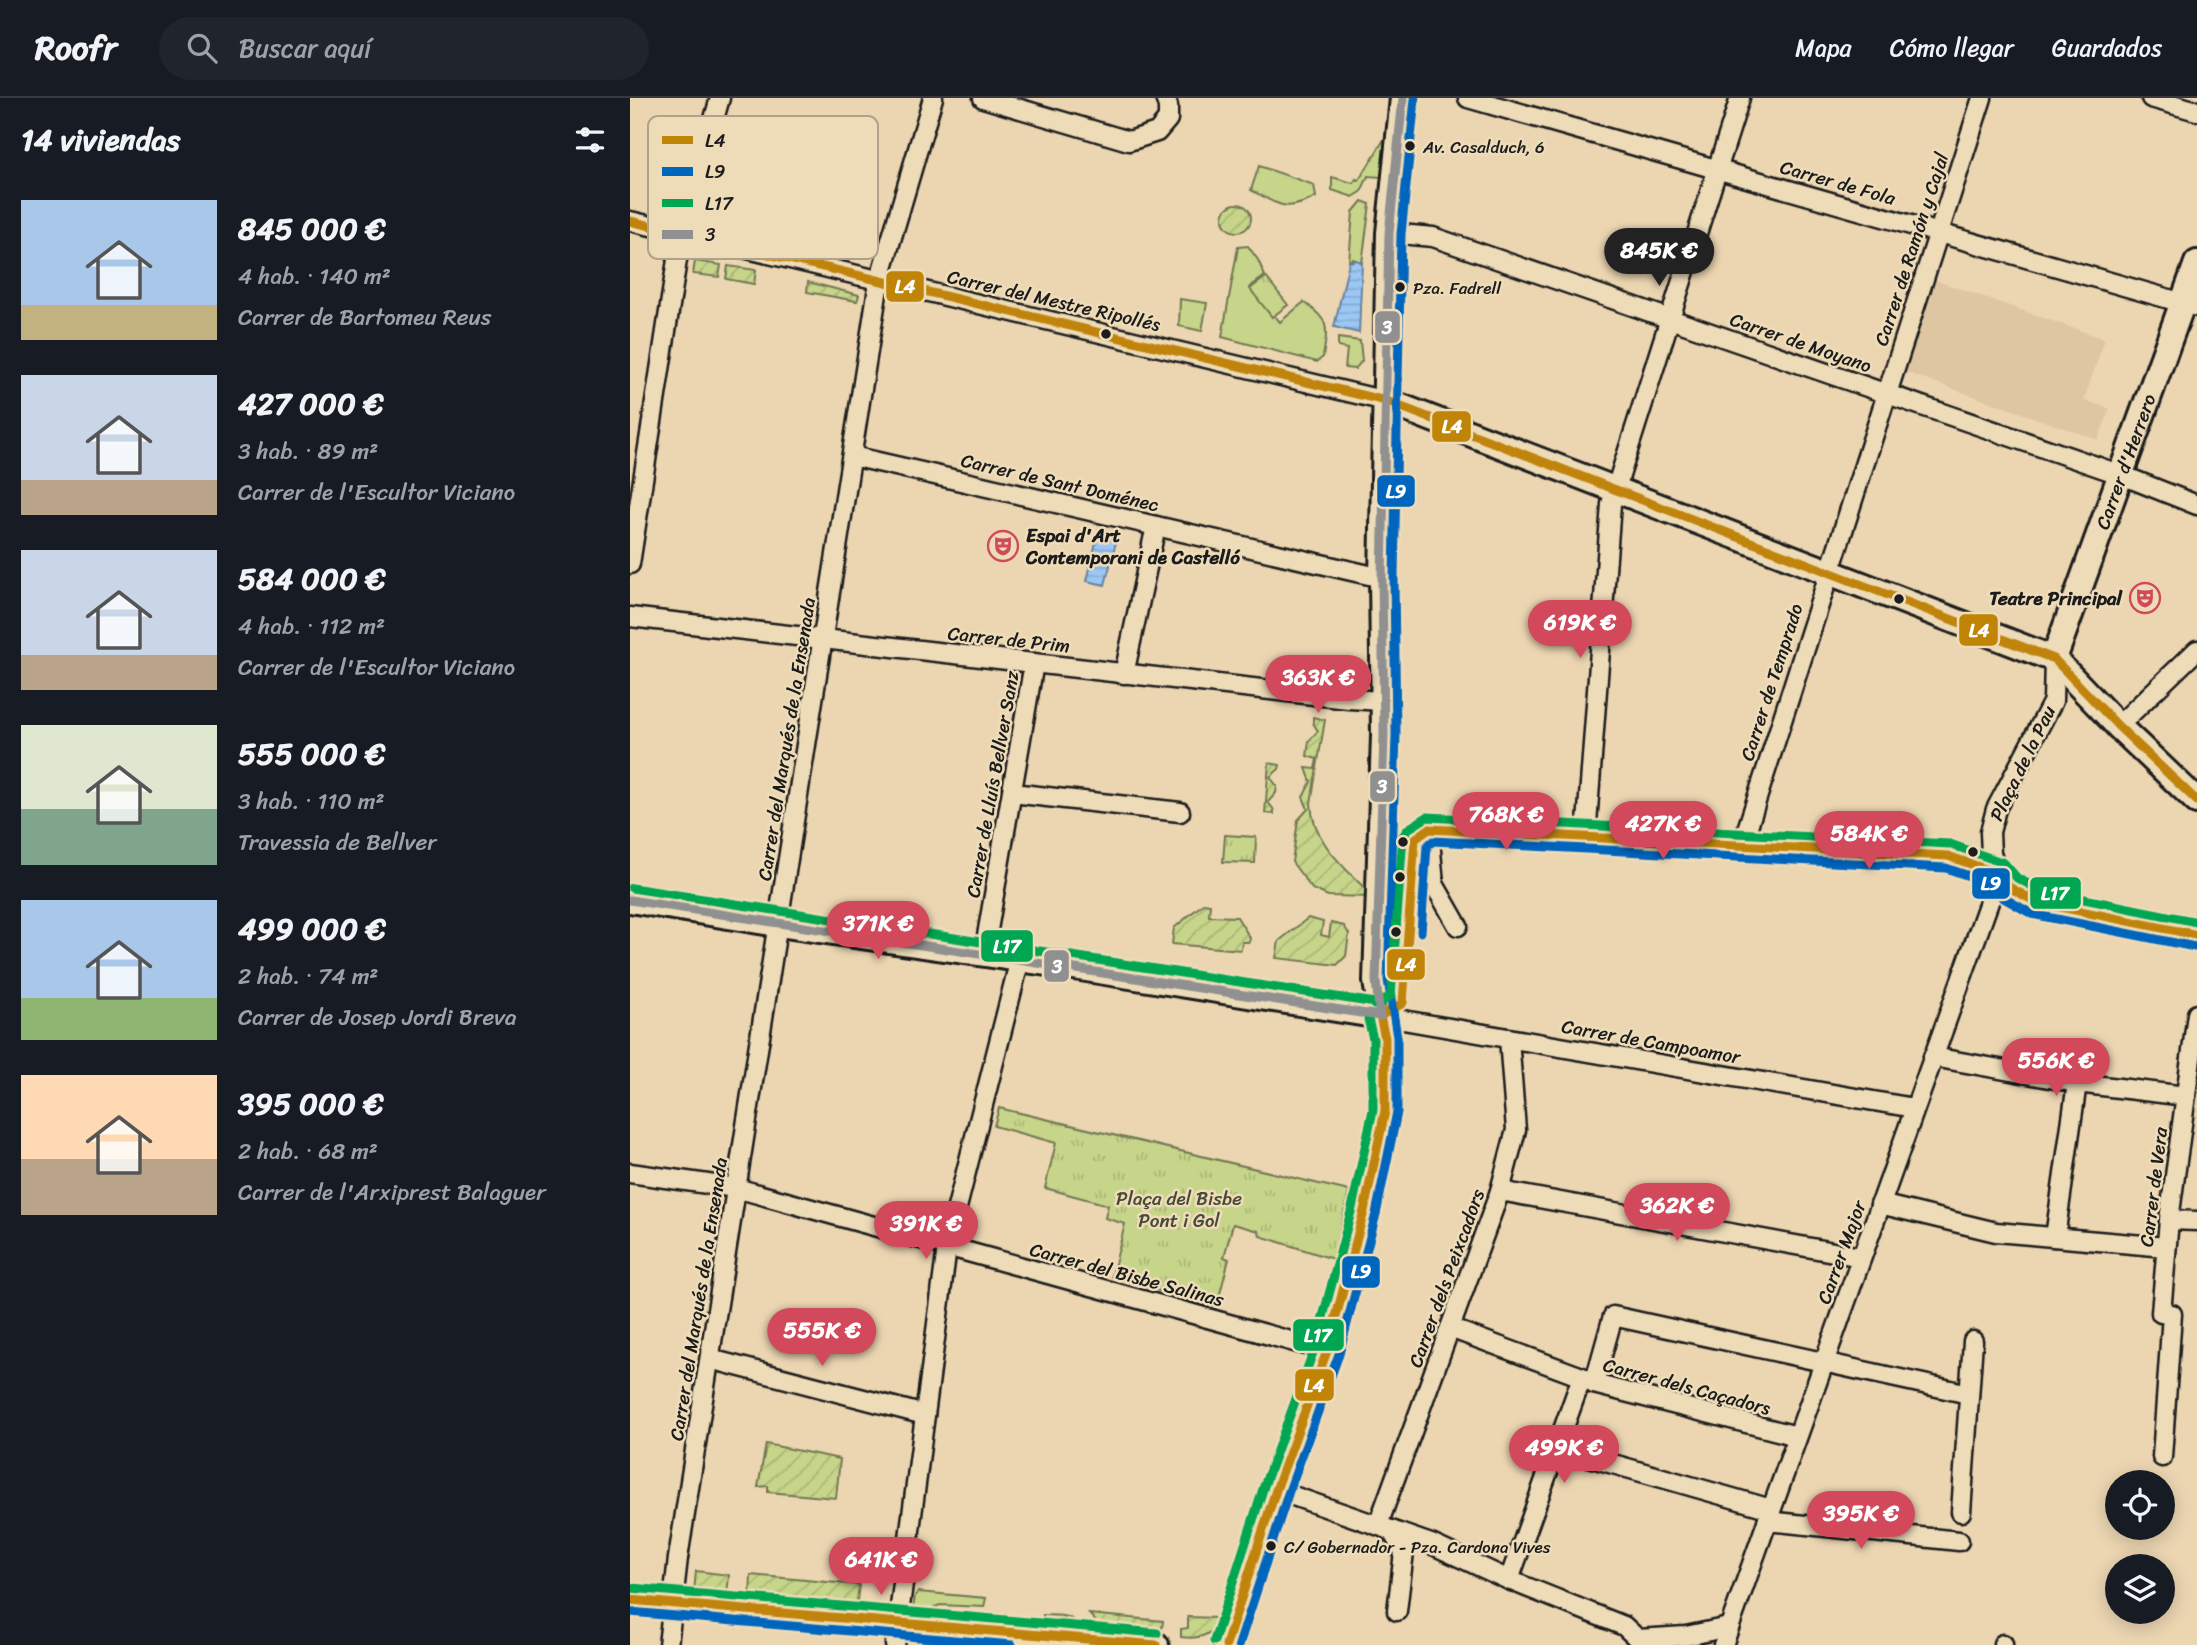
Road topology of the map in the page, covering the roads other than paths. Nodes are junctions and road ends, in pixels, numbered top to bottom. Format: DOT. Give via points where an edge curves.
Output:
graph roads {
  1 [pos="720,98"];
  2 [pos="933,98"];
  3 [pos="983,98"];
  4 [pos="1164,98"];
  5 [pos="1403,98"];
  6 [pos="1468,98"];
  7 [pos="1740,98"];
  8 [pos="1982,98"];
  9 [pos="2151,98"];
  10 [pos="2197,111"];
  11 [pos="715,116"];
  12 [pos="1717,170"];
  13 [pos="630,221"];
  14 [pos="648,226"];
  15 [pos="1389,233"];
  16 [pos="1938,233"];
  17 [pos="677,259"];
  18 [pos="786,259"];
  19 [pos="2197,263"];
  20 [pos="879,281"];
  21 [pos="2190,305"];
  22 [pos="1670,318"];
  23 [pos="1886,393"];
  24 [pos="1386,401"];
  25 [pos="852,456"];
  26 [pos="2119,474"];
  27 [pos="1615,489"];
  28 [pos="2197,505"];
  29 [pos="1156,526"];
  30 [pos="630,564"];
  31 [pos="1828,572"];
  32 [pos="1382,578"];
  33 [pos="630,617"];
  34 [pos="823,639"];
  35 [pos="2197,650"];
  36 [pos="2054,659"];
  37 [pos="1034,663"];
  38 [pos="1124,674"];
  39 [pos="1383,701"];
  40 [pos="2118,726"];
  41 [pos="1012,793"];
  42 [pos="2197,801"];
  43 [pos="1180,812"];
  44 [pos="1586,837"];
  45 [pos="1742,845"];
  46 [pos="1999,874"];
  47 [pos="630,900"];
  48 [pos="778,924"];
  49 [pos="1458,926"];
  50 [pos="2197,935"];
  51 [pos="984,953"];
  52 [pos="1020,959"];
  53 [pos="2197,1014"];
  54 [pos="1380,1016"];
  55 [pos="1509,1038"];
  56 [pos="1933,1057"];
  57 [pos="2077,1083"];
  58 [pos="2186,1096"];
  59 [pos="1914,1108"];
  60 [pos="630,1173"];
  61 [pos="736,1188"];
  62 [pos="1500,1191"];
  63 [pos="1880,1204"];
  64 [pos="2169,1220"];
  65 [pos="2197,1222"];
  66 [pos="2055,1237"];
  67 [pos="947,1247"];
  68 [pos="2166,1247"];
  69 [pos="1861,1257"];
  70 [pos="1450,1328"];
  71 [pos="1973,1341"];
  72 [pos="1326,1351"];
  73 [pos="709,1359"];
  74 [pos="1823,1363"];
  75 [pos="1588,1381"];
  76 [pos="1969,1394"];
  77 [pos="925,1415"];
  78 [pos="1797,1436"];
  79 [pos="1557,1448"];
  80 [pos="2162,1457"];
  81 [pos="1276,1490"];
  82 [pos="1961,1512"];
  83 [pos="1769,1515"];
  84 [pos="1385,1528"];
  85 [pos="1959,1541"];
  86 [pos="1509,1580"];
  87 [pos="630,1600"];
  88 [pos="674,1604"];
  89 [pos="1397,1611"];
  90 [pos="1729,1627"];
  91 [pos="896,1634"];
  92 [pos="668,1645"];
  93 [pos="1156,1645"];
  94 [pos="1226,1645"];
  95 [pos="1723,1645"];
  1 -- 11 [label="street"];
  2 -- 20 [label="street, Carrer del Marqués de la Ensenada"];
  3 -- 4 [label="street" via="1129,141 1157,132 1168,118"];
  5 -- 15 [label="street"];
  6 -- 12 [label="street, Carrer de Fola"];
  7 -- 12 [label="street"];
  8 -- 16 [label="street, Carrer de Ramón y Cajal"];
  9 -- 10 [label="street"];
  12 -- 16 [label="street, Carrer de Fola"];
  12 -- 22 [label="street"];
  13 -- 14 [label="street, Carrer del Mestre Ripollés"];
  15 -- 22 [label="street, Carrer de Moyano" via="1433,237"];
  15 -- 24 [label="street"];
  16 -- 21 [label="street, Carrer de Fola"];
  16 -- 23 [label="street, Carrer de Ramón y Cajal"];
  17 -- 30 [label="street"];
  18 -- 20 [label="street, Carrer del Mestre Ripollés"];
  19 -- 21 [label="street, Carrer d'Herrero"];
  20 -- 24 [label="street, Carrer del Mestre Ripollés"];
  20 -- 25 [label="street, Carrer del Marqués de la Ensenada"];
  21 -- 26 [label="street, Carrer d'Herrero"];
  22 -- 23 [label="street, Carrer de Moyano"];
  22 -- 27 [label="street"];
  23 -- 26 [label="street, Carrer de Moyano"];
  23 -- 31 [label="street, Carrer de Ramón y Cajal"];
  24 -- 27 [label="street"];
  24 -- 32 [label="street"];
  25 -- 29 [label="street, Carrer de Sant Doménec"];
  25 -- 34 [label="street, Carrer del Marqués de la Ensenada"];
  26 -- 28 [label="street, Carrer de Moyano"];
  26 -- 36 [label="street, Carrer d'Herrero"];
  27 -- 31 [label="street"];
  27 -- 44 [label="street"];
  29 -- 32 [label="street, Carrer de Sant Doménec"];
  29 -- 38 [label="street"];
  31 -- 36 [label="street"];
  31 -- 45 [label="street, Carrer de Temprado"];
  32 -- 39 [label="street"];
  33 -- 34 [label="street, Carrer de Prim"];
  34 -- 37 [label="street, Carrer de Prim"];
  34 -- 48 [label="street, Carrer del Marqués de la Ensenada"];
  35 -- 40 [label="street"];
  36 -- 40 [label="street"];
  36 -- 46 [label="street, Plaça de la Pau" via="2053,701 1996,809 1990,832 1991,854"];
  37 -- 38 [label="street, Carrer de Prim"];
  37 -- 41 [label="street, Carrer de Lluís Bellver Sanz"];
  38 -- 39 [label="street, Carrer de Prim"];
  39 -- 54 [label="street" via="1376,981"];
  40 -- 42 [label="street"];
  41 -- 43 [label="street"];
  41 -- 51 [label="street, Carrer de Lluís Bellver Sanz"];
  44 -- 45 [label="street"];
  44 -- 49 [label="street" via="1429,829 1434,884"];
  45 -- 46 [label="street" via="1948,856"];
  46 -- 50 [label="street" via="2009,887 2036,902"];
  46 -- 56 [label="street, Carrer Major"];
  47 -- 48 [label="street"];
  48 -- 51 [label="street"];
  48 -- 61 [label="street, Carrer del Marqués de la Ensenada"];
  51 -- 52 [label="street"];
  52 -- 54 [label="street"];
  52 -- 67 [label="street"];
  53 -- 58 [label="street, Carrer de Vera"];
  54 -- 55 [label="street, Carrer de Campoamor"];
  54 -- 72 [label="street" via="1385,1038 1385,1111"];
  55 -- 59 [label="street, Carrer de Campoamor"];
  55 -- 62 [label="street, Carrer dels Peixcadors" via="1516,1130"];
  56 -- 57 [label="street"];
  56 -- 59 [label="street, Carrer Major"];
  57 -- 58 [label="street"];
  57 -- 66 [label="street"];
  58 -- 64 [label="street, Carrer de Vera"];
  59 -- 63 [label="street, Carrer Major"];
  60 -- 61 [label="street, Carrer del Bisbe Salinas"];
  61 -- 67 [label="street, Carrer del Bisbe Salinas"];
  61 -- 73 [label="street, Carrer del Marqués de la Ensenada"];
  62 -- 69 [label="street"];
  62 -- 70 [label="street, Carrer dels Peixcadors"];
  63 -- 66 [label="street" via="1996,1232"];
  63 -- 69 [label="street, Carrer Major"];
  64 -- 65 [label="street"];
  64 -- 68 [label="street, Carrer de Vera"];
  66 -- 68 [label="street"];
  67 -- 72 [label="street, Carrer del Bisbe Salinas"];
  67 -- 77 [label="street"];
  68 -- 80 [label="street, Carrer de Vera" via="2161,1313 2172,1314"];
  69 -- 74 [label="street, Carrer Major"];
  70 -- 75 [label="street, Carrer dels Caçadors"];
  70 -- 84 [label="street, Carrer dels Peixcadors"];
  71 -- 76 [label="street"];
  72 -- 81 [label="street"];
  73 -- 77 [label="street"];
  73 -- 88 [label="street, Carrer del Marqués de la Ensenada"];
  74 -- 75 [label="street" via="1613,1316"];
  74 -- 76 [label="street"];
  74 -- 78 [label="street, Carrer Major"];
  75 -- 78 [label="street, Carrer dels Caçadors"];
  75 -- 79 [label="street"];
  76 -- 82 [label="street"];
  77 -- 91 [label="street"];
  78 -- 83 [label="street, Carrer Major"];
  79 -- 83 [label="street"];
  79 -- 86 [label="street"];
  81 -- 84 [label="street"];
  81 -- 94 [label="street"];
  83 -- 85 [label="street"];
  83 -- 90 [label="street, Carrer Major"];
  84 -- 86 [label="street"];
  84 -- 89 [label="street" via="1404,1552"];
  86 -- 90 [label="street" via="1624,1626 1638,1639"];
  87 -- 88 [label="street"];
  88 -- 91 [label="street"];
  88 -- 92 [label="street, Carrer del Marqués de la Ensenada"];
  90 -- 95 [label="street, Carrer Major"];
  91 -- 93 [label="street"];
}
